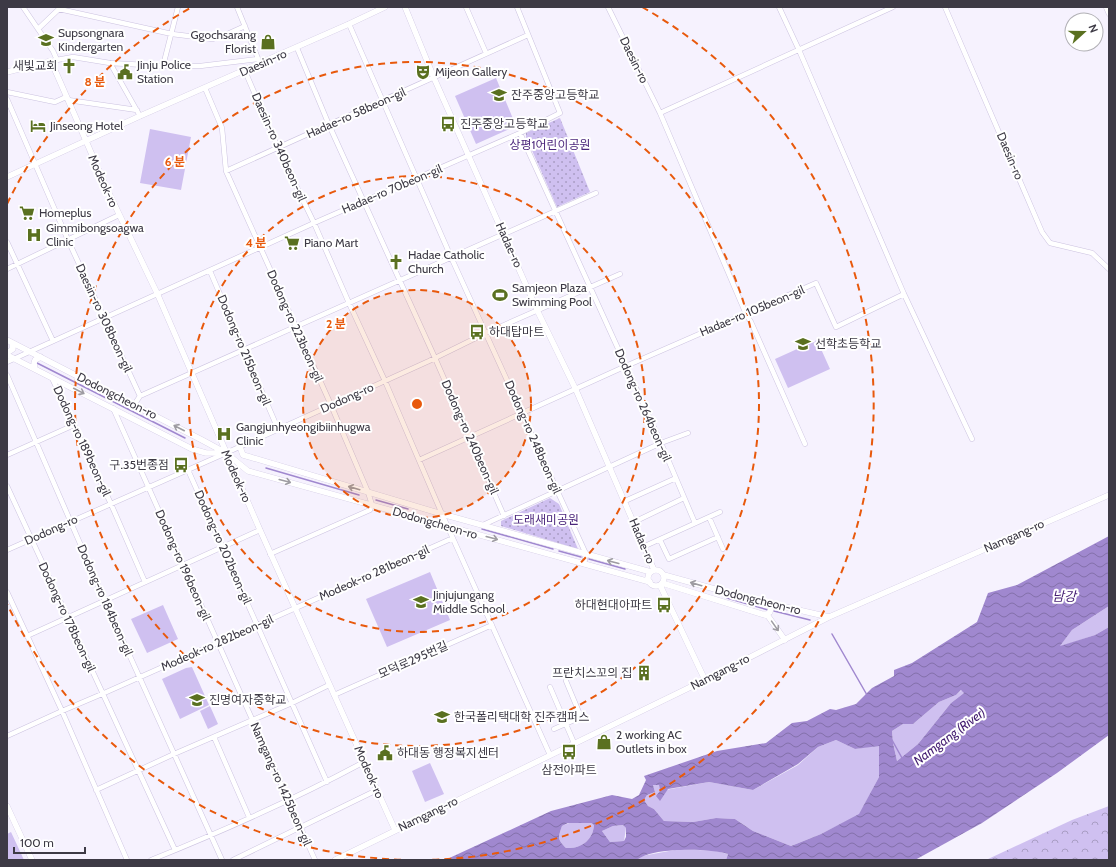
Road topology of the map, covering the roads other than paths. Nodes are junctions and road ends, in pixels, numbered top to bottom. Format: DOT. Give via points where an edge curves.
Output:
graph roads {
  1 [pos="23,7"];
  2 [pos="178,7"];
  3 [pos="237,7"];
  4 [pos="385,7"];
  5 [pos="405,7"];
  6 [pos="466,7"];
  7 [pos="517,7"];
  8 [pos="608,7"];
  9 [pos="779,7"];
  10 [pos="893,7"];
  11 [pos="945,7"];
  12 [pos="1106,7"];
  13 [pos="60,8"];
  14 [pos="1109,14"];
  15 [pos="349,24"];
  16 [pos="245,26"];
  17 [pos="38,29"];
  18 [pos="172,34"];
  19 [pos="528,35"];
  20 [pos="297,48"];
  21 [pos="800,50"];
  22 [pos="486,53"];
  23 [pos="54,60"];
  24 [pos="260,61"];
  25 [pos="110,63"];
  26 [pos="164,66"];
  27 [pos="245,70"];
  28 [pos="7,72"];
  29 [pos="434,78"];
  30 [pos="206,88"];
  31 [pos="7,92"];
  32 [pos="7,99"];
  33 [pos="67,99"];
  34 [pos="383,101"];
  35 [pos="137,110"];
  36 [pos="660,113"];
  37 [pos="140,116"];
  38 [pos="329,125"];
  39 [pos="520,133"];
  40 [pos="86,140"];
  41 [pos="278,148"];
  42 [pos="469,156"];
  43 [pos="34,165"];
  44 [pos="226,171"];
  45 [pos="7,177"];
  46 [pos="417,178"];
  47 [pos="596,193"];
  48 [pos="364,201"];
  49 [pos="556,210"];
  50 [pos="119,215"];
  51 [pos="314,223"];
  52 [pos="504,234"];
  53 [pos="68,240"];
  54 [pos="7,242"];
  55 [pos="260,248"];
  56 [pos="451,257"];
  57 [pos="17,264"];
  58 [pos="7,269"];
  59 [pos="1109,269"];
  60 [pos="210,270"];
  61 [pos="620,274"];
  62 [pos="399,280"];
  63 [pos="591,287"];
  64 [pos="157,293"];
  65 [pos="904,294"];
  66 [pos="349,303"];
  67 [pos="538,312"];
  68 [pos="746,314"];
  69 [pos="104,318"];
  70 [pos="295,326"];
  71 [pos="486,333"];
  72 [pos="53,341"];
  73 [pos="10,342"];
  74 [pos="244,350"];
  75 [pos="30,352"];
  76 [pos="7,354"];
  77 [pos="41,358"];
  78 [pos="435,358"];
  79 [pos="15,359"];
  80 [pos="7,362"];
  81 [pos="626,366"];
  82 [pos="35,369"];
  83 [pos="191,372"];
  84 [pos="7,375"];
  85 [pos="52,378"];
  86 [pos="385,381"];
  87 [pos="576,390"];
  88 [pos="140,396"];
  89 [pos="134,405"];
  90 [pos="331,405"];
  91 [pos="113,408"];
  92 [pos="522,414"];
  93 [pos="74,424"];
  94 [pos="278,429"];
  95 [pos="688,433"];
  96 [pos="470,437"];
  97 [pos="202,440"];
  98 [pos="972,440"];
  99 [pos="35,442"];
  100 [pos="661,443"];
  101 [pos="805,444"];
  102 [pos="240,447"];
  103 [pos="193,449"];
  104 [pos="226,453"];
  105 [pos="7,455"];
  106 [pos="250,457"];
  107 [pos="419,460"];
  108 [pos="610,467"];
  109 [pos="188,470"];
  110 [pos="248,471"];
  111 [pos="676,478"];
  112 [pos="7,486"];
  113 [pos="148,487"];
  114 [pos="557,491"];
  115 [pos="368,492"];
  116 [pos="1109,495"];
  117 [pos="684,498"];
  118 [pos="625,501"];
  119 [pos="111,504"];
  120 [pos="372,505"];
  121 [pos="720,512"];
  122 [pos="442,514"];
  123 [pos="504,516"];
  124 [pos="710,517"];
  125 [pos="465,520"];
  126 [pos="70,522"];
  127 [pos="634,522"];
  128 [pos="695,524"];
  129 [pos="483,525"];
  130 [pos="448,526"];
  131 [pos="260,530"];
  132 [pos="464,530"];
  133 [pos="718,537"];
  134 [pos="453,538"];
  135 [pos="31,539"];
  136 [pos="660,540"];
  137 [pos="553,545"];
  138 [pos="645,546"];
  139 [pos="223,547"];
  140 [pos="7,550"];
  141 [pos="723,550"];
  142 [pos="270,554"];
  143 [pos="586,554"];
  144 [pos="551,555"];
  145 [pos="584,564"];
  146 [pos="184,565"];
  147 [pos="653,571"];
  148 [pos="664,575"];
  149 [pos="145,582"];
  150 [pos="650,582"];
  151 [pos="661,584"];
  152 [pos="7,592"];
  153 [pos="105,600"];
  154 [pos="766,603"];
  155 [pos="295,609"];
  156 [pos="762,614"];
  157 [pos="829,617"];
  158 [pos="67,618"];
  159 [pos="258,625"];
  160 [pos="492,625"];
  161 [pos="27,636"];
  162 [pos="785,640"];
  163 [pos="217,643"];
  164 [pos="140,678"];
  165 [pos="705,680"];
  166 [pos="566,681"];
  167 [pos="329,685"];
  168 [pos="550,687"];
  169 [pos="102,694"];
  170 [pos="334,695"];
  171 [pos="292,703"];
  172 [pos="62,710"];
  173 [pos="253,720"];
  174 [pos="566,724"];
  175 [pos="554,729"];
  176 [pos="7,736"];
  177 [pos="214,737"];
  178 [pos="574,743"];
  179 [pos="174,754"];
  180 [pos="550,755"];
  181 [pos="364,762"];
  182 [pos="138,771"];
  183 [pos="327,782"];
  184 [pos="96,790"];
  185 [pos="377,790"];
  186 [pos="288,800"];
  187 [pos="7,806"];
  188 [pos="250,817"];
  189 [pos="301,828"];
  190 [pos="395,830"];
  191 [pos="210,835"];
  192 [pos="175,850"];
  193 [pos="32,860"];
  194 [pos="127,860"];
  195 [pos="150,860"];
  196 [pos="222,860"];
  197 [pos="233,860"];
  198 [pos="315,860"];
  199 [pos="335,860"];
  1 -- 17 [label="street"];
  2 -- 18 [label="street"];
  3 -- 16 [label="street"];
  4 -- 15 [label="street, Daesin-ro"];
  5 -- 29 [label="street, Hadae-ro"];
  6 -- 22 [label="street"];
  7 -- 19 [label="street"];
  8 -- 36 [label="street, Daesin-ro"];
  9 -- 21 [label="street"];
  10 -- 21 [label="street"];
  11 -- 59 [label="street, Daesin-ro" via="1042,232 1050,243 1092,253"];
  12 -- 14 [label="street"];
  13 -- 17 [label="street"];
  13 -- 18 [label="street"];
  15 -- 20 [label="street, Daesin-ro"];
  15 -- 34 [label="street, Dodong-ro 248beon-gil"];
  16 -- 18 [label="street" via="212,39"];
  16 -- 24 [label="street"];
  17 -- 23 [label="street" via="53,51"];
  18 -- 26 [label="street"];
  19 -- 22 [label="street, Hadae-ro 58beon-gil"];
  19 -- 39 [label="street, Hadae-ro 70beon-gil" via="560,113"];
  20 -- 24 [label="street, Daesin-ro"];
  20 -- 38 [label="street, Dodong-ro 240beon-gil"];
  21 -- 36 [label="street"];
  21 -- 65 [label="street"];
  22 -- 29 [label="street, Hadae-ro 58beon-gil"];
  23 -- 25 [label="street" via="73,57"];
  23 -- 28 [label="street"];
  23 -- 33 [label="street, Modeok-ro"];
  24 -- 26 [label="street"];
  24 -- 27 [label="street, Daesin-ro"];
  25 -- 26 [label="street"];
  25 -- 35 [label="street"];
  27 -- 30 [label="street, Daesin-ro"];
  27 -- 41 [label="street, Daesin-ro 340beon-gil"];
  29 -- 34 [label="street, Hadae-ro 58beon-gil"];
  29 -- 42 [label="street, Hadae-ro"];
  30 -- 37 [label="street, Daesin-ro"];
  30 -- 44 [label="street, Dodong-ro 223beon-gil" via="222,128"];
  31 -- 33 [label="street" via="55,102"];
  32 -- 43 [label="street, Daesin-ro 308beon-gil"];
  33 -- 35 [label="street"];
  33 -- 40 [label="street, Modeok-ro"];
  34 -- 38 [label="street, Hadae-ro 58beon-gil"];
  34 -- 46 [label="street, Dodong-ro 248beon-gil"];
  35 -- 37 [label="street"];
  36 -- 68 [label="street, Daesin-ro"];
  37 -- 40 [label="street, Daesin-ro"];
  38 -- 41 [label="street, Hadae-ro 58beon-gil"];
  38 -- 48 [label="street, Dodong-ro 240beon-gil"];
  39 -- 42 [label="street, Hadae-ro 70beon-gil"];
  39 -- 49 [label="street, Dodong-ro 264beon-gil"];
  40 -- 43 [label="street, Daesin-ro"];
  40 -- 50 [label="street, Modeok-ro"];
  41 -- 44 [label="street, Hadae-ro 58beon-gil"];
  41 -- 51 [label="street, Daesin-ro 340beon-gil"];
  42 -- 46 [label="street, Hadae-ro 70beon-gil"];
  42 -- 52 [label="street, Hadae-ro"];
  43 -- 45 [label="street, Daesin-ro"];
  43 -- 53 [label="street, Daesin-ro 308beon-gil"];
  44 -- 55 [label="street, Dodong-ro 223beon-gil"];
  46 -- 48 [label="street, Hadae-ro 70beon-gil"];
  46 -- 56 [label="street, Dodong-ro 248beon-gil"];
  47 -- 49 [label="street"];
  48 -- 51 [label="street, Hadae-ro 70beon-gil"];
  48 -- 62 [label="street, Dodong-ro 240beon-gil"];
  49 -- 52 [label="street"];
  49 -- 63 [label="street, Dodong-ro 264beon-gil"];
  50 -- 53 [label="street"];
  50 -- 64 [label="street, Modeok-ro"];
  51 -- 55 [label="street, Hadae-ro 70beon-gil"];
  51 -- 66 [label="street, Daesin-ro 340beon-gil"];
  52 -- 56 [label="street"];
  52 -- 67 [label="street, Hadae-ro"];
  53 -- 57 [label="street"];
  53 -- 69 [label="street, Daesin-ro 308beon-gil"];
  54 -- 57 [label="street"];
  55 -- 60 [label="street, Hadae-ro 70beon-gil"];
  55 -- 70 [label="street, Dodong-ro 223beon-gil"];
  56 -- 62 [label="street"];
  56 -- 71 [label="street, Dodong-ro 248beon-gil"];
  57 -- 58 [label="street"];
  57 -- 72 [label="street"];
  60 -- 64 [label="street, Hadae-ro 70beon-gil"];
  60 -- 74 [label="street, Dodong-ro 215beon-gil"];
  61 -- 63 [label="street, Dodong-ro"];
  62 -- 66 [label="street"];
  62 -- 78 [label="street, Dodong-ro 240beon-gil"];
  63 -- 67 [label="street, Dodong-ro"];
  63 -- 81 [label="street, Dodong-ro 264beon-gil"];
  64 -- 69 [label="street, Hadae-ro 70beon-gil"];
  64 -- 83 [label="street, Modeok-ro"];
  65 -- 68 [label="street, Hadae-ro 105beon-gil" via="836,327 816,284"];
  65 -- 98 [label="street"];
  66 -- 70 [label="street"];
  66 -- 86 [label="street, Daesin-ro 340beon-gil"];
  67 -- 71 [label="street, Dodong-ro"];
  67 -- 87 [label="street, Hadae-ro"];
  68 -- 81 [label="street, Hadae-ro 105beon-gil"];
  68 -- 101 [label="street, Daesin-ro"];
  69 -- 72 [label="street, Hadae-ro 70beon-gil"];
  69 -- 88 [label="street, Daesin-ro 308beon-gil"];
  70 -- 74 [label="street"];
  70 -- 90 [label="street, Dodong-ro 223beon-gil"];
  71 -- 78 [label="street, Dodong-ro"];
  71 -- 92 [label="street, Dodong-ro 248beon-gil"];
  72 -- 75 [label="street, Hadae-ro 70beon-gil"];
  73 -- 75 [label="street, Dodongcheon-ro"];
  73 -- 76 [label="street" via="13,349"];
  74 -- 83 [label="street"];
  74 -- 94 [label="street, Dodong-ro 215beon-gil"];
  75 -- 77 [label="street, Dodongcheon-ro"];
  75 -- 79 [label="street, Hadae-ro 70beon-gil"];
  76 -- 79 [label="street, Dodongcheon-ro"];
  77 -- 82 [label="street" via="35,360"];
  77 -- 89 [label="street, Dodongcheon-ro"];
  78 -- 86 [label="street, Dodong-ro"];
  78 -- 96 [label="street, Dodong-ro 240beon-gil"];
  79 -- 80 [label="street, Hadae-ro 70beon-gil"];
  79 -- 82 [label="street, Dodongcheon-ro"];
  81 -- 87 [label="street, Hadae-ro 105beon-gil"];
  81 -- 100 [label="street, Dodong-ro 264beon-gil"];
  82 -- 85 [label="street, Dodongcheon-ro"];
  83 -- 88 [label="street"];
  83 -- 104 [label="street, Modeok-ro"];
  84 -- 99 [label="street, Dodong-ro 184beon-gil"];
  85 -- 91 [label="street, Dodongcheon-ro, one-way"];
  85 -- 93 [label="street, Dodong-ro 189beon-gil"];
  86 -- 90 [label="street, Dodong-ro"];
  86 -- 107 [label="street, Daesin-ro 340beon-gil"];
  87 -- 92 [label="street, Hadae-ro 105beon-gil"];
  87 -- 108 [label="street, Hadae-ro"];
  88 -- 89 [label="street"];
  97 -- 89 [label="street, Dodongcheon-ro, one-way"];
  90 -- 94 [label="street, Dodong-ro"];
  90 -- 115 [label="street, Dodong-ro 223beon-gil"];
  91 -- 103 [label="street, Dodongcheon-ro"];
  91 -- 113 [label="street, Dodong-ro 196beon-gil"];
  92 -- 96 [label="street, Hadae-ro 105beon-gil"];
  92 -- 114 [label="street, Dodong-ro 248beon-gil"];
  93 -- 99 [label="street"];
  93 -- 119 [label="street, Dodong-ro 189beon-gil"];
  94 -- 102 [label="street, Dodong-ro"];
  95 -- 100 [label="street"];
  96 -- 107 [label="street, Hadae-ro 105beon-gil"];
  96 -- 123 [label="street, Dodong-ro 240beon-gil"];
  97 -- 103 [label="street" via="201,445"];
  97 -- 104 [label="street, Dodongcheon-ro"];
  99 -- 105 [label="street"];
  99 -- 126 [label="street, Dodong-ro 184beon-gil"];
  100 -- 108 [label="street"];
  100 -- 111 [label="street, Dodong-ro 264beon-gil"];
  102 -- 104 [label="street, Dodong-ro"];
  102 -- 106 [label="street" via="243,455"];
  103 -- 104 [label="street, Dodongcheon-ro" via="206,453"];
  104 -- 109 [label="street, Dodong-ro"];
  104 -- 110 [label="street, Dodongcheon-ro"];
  104 -- 131 [label="street, Modeok-ro"];
  106 -- 110 [label="street" via="245,462"];
  115 -- 106 [label="street, Dodongcheon-ro, one-way"];
  107 -- 122 [label="street, Daesin-ro 340beon-gil"];
  108 -- 114 [label="street"];
  108 -- 118 [label="street, Hadae-ro"];
  109 -- 113 [label="street, Dodong-ro"];
  109 -- 139 [label="street, Dodong-ro 202beon-gil"];
  110 -- 120 [label="street, Dodongcheon-ro, one-way"];
  111 -- 117 [label="street, Dodong-ro 264beon-gil"];
  111 -- 118 [label="street"];
  112 -- 135 [label="street, Dodong-ro 178beon-gil"];
  113 -- 119 [label="street, Dodong-ro"];
  113 -- 146 [label="street, Dodong-ro 196beon-gil"];
  114 -- 123 [label="street"];
  114 -- 143 [label="street, Dodong-ro 248beon-gil"];
  115 -- 120 [label="street, Dodong-ro 223beon-gil"];
  115 -- 122 [label="street, Dodongcheon-ro"];
  116 -- 157 [label="street, Namgang-ro"];
  117 -- 127 [label="street"];
  117 -- 128 [label="street, Dodong-ro 264beon-gil"];
  118 -- 127 [label="street, Hadae-ro"];
  119 -- 126 [label="street, Dodong-ro"];
  119 -- 149 [label="street, Dodong-ro 189beon-gil"];
  120 -- 130 [label="street, Dodongcheon-ro"];
  120 -- 142 [label="street" via="370,510"];
  121 -- 124 [label="street"];
  122 -- 125 [label="street, Dodongcheon-ro"];
  122 -- 130 [label="street, Daesin-ro 340beon-gil"];
  123 -- 129 [label="street"];
  124 -- 128 [label="street"];
  124 -- 133 [label="street"];
  125 -- 129 [label="street, Dodongcheon-ro"];
  125 -- 132 [label="street" via="461,523"];
  126 -- 135 [label="street, Dodong-ro"];
  126 -- 153 [label="street, Dodong-ro 184beon-gil"];
  127 -- 138 [label="street, Hadae-ro"];
  128 -- 136 [label="street"];
  129 -- 137 [label="street, Dodongcheon-ro"];
  130 -- 132 [label="street, Dodongcheon-ro"];
  130 -- 134 [label="street, Daesin-ro 340beon-gil"];
  131 -- 139 [label="street"];
  131 -- 142 [label="street, Modeok-ro"];
  132 -- 144 [label="street, Dodongcheon-ro, one-way"];
  133 -- 136 [label="street" via="669,559"];
  133 -- 141 [label="street"];
  134 -- 155 [label="street, Modeok-ro 281beon-gil"];
  134 -- 160 [label="street, Daesin-ro 340beon-gil"];
  135 -- 140 [label="street, Dodong-ro"];
  135 -- 158 [label="street, Dodong-ro 178beon-gil"];
  136 -- 138 [label="street"];
  137 -- 143 [label="street, Dodongcheon-ro"];
  137 -- 144 [label="street" via="556,551"];
  138 -- 147 [label="street, Hadae-ro"];
  139 -- 146 [label="street"];
  139 -- 159 [label="street, Dodong-ro 202beon-gil"];
  142 -- 155 [label="street, Modeok-ro"];
  143 -- 145 [label="street"];
  147 -- 143 [label="street, Dodongcheon-ro, one-way"];
  144 -- 145 [label="street, Dodongcheon-ro"];
  145 -- 150 [label="street, Dodongcheon-ro"];
  146 -- 149 [label="street"];
  146 -- 163 [label="street, Dodong-ro 196beon-gil"];
  147 -- 148 [label="street" via="661,571"];
  147 -- 150 [label="street" via="649,577"];
  148 -- 151 [label="street"];
  154 -- 148 [label="street, Dodongcheon-ro, one-way"];
  149 -- 153 [label="street"];
  150 -- 151 [label="street" via="656,586"];
  151 -- 156 [label="street, Dodongcheon-ro"];
  151 -- 165 [label="street"];
  152 -- 161 [label="street"];
  153 -- 158 [label="street"];
  153 -- 164 [label="street, Dodong-ro 184beon-gil"];
  154 -- 156 [label="street" via="771,607 770,612"];
  154 -- 157 [label="street, Dodongcheon-ro"];
  155 -- 159 [label="street, Modeok-ro 282beon-gil"];
  155 -- 167 [label="street, Modeok-ro"];
  156 -- 162 [label="street, Dodongcheon-ro, one-way" via="770,618"];
  157 -- 162 [label="street, Namgang-ro"];
  158 -- 161 [label="street"];
  158 -- 169 [label="street, Dodong-ro 178beon-gil"];
  159 -- 163 [label="street, Modeok-ro 282beon-gil"];
  159 -- 171 [label="street, Dodong-ro 202beon-gil"];
  160 -- 170 [label="street, 모덕로295번길"];
  160 -- 180 [label="street, Daesin-ro 340beon-gil"];
  161 -- 172 [label="street"];
  162 -- 165 [label="street, Namgang-ro"];
  163 -- 164 [label="street, Modeok-ro 282beon-gil"];
  163 -- 173 [label="street, Namgang-ro 1425beon-gil"];
  164 -- 169 [label="street, Modeok-ro 282beon-gil"];
  164 -- 179 [label="street, Dodong-ro 184beon-gil"];
  165 -- 178 [label="street, Namgang-ro"];
  166 -- 174 [label="street" via="581,717"];
  167 -- 170 [label="street, Modeok-ro"];
  167 -- 171 [label="street"];
  168 -- 174 [label="street"];
  169 -- 172 [label="street, Modeok-ro 282beon-gil"];
  169 -- 182 [label="street, Dodong-ro 178beon-gil"];
  170 -- 181 [label="street, Modeok-ro"];
  171 -- 173 [label="street"];
  171 -- 183 [label="street, Dodong-ro 202beon-gil"];
  172 -- 176 [label="street, Modeok-ro 282beon-gil"];
  172 -- 184 [label="street"];
  173 -- 177 [label="street"];
  173 -- 186 [label="street, Namgang-ro 1425beon-gil"];
  174 -- 175 [label="street"];
  174 -- 178 [label="street"];
  177 -- 179 [label="street"];
  177 -- 188 [label="street"];
  178 -- 180 [label="street, Namgang-ro"];
  179 -- 182 [label="street"];
  179 -- 191 [label="street, Dodong-ro 184beon-gil"];
  180 -- 190 [label="street, Namgang-ro"];
  181 -- 183 [label="street"];
  181 -- 185 [label="street, Modeok-ro"];
  182 -- 184 [label="street"];
  182 -- 192 [label="street, Dodong-ro 178beon-gil"];
  183 -- 186 [label="street"];
  184 -- 194 [label="street"];
  185 -- 189 [label="street"];
  185 -- 190 [label="street, Modeok-ro"];
  186 -- 188 [label="street"];
  186 -- 189 [label="street, Namgang-ro 1425beon-gil"];
  187 -- 193 [label="street"];
  188 -- 191 [label="street"];
  189 -- 197 [label="street"];
  189 -- 198 [label="street, Namgang-ro 1425beon-gil"];
  190 -- 199 [label="street, Namgang-ro"];
  191 -- 192 [label="street"];
  191 -- 196 [label="street, Dodong-ro 184beon-gil"];
  192 -- 195 [label="street"];
}
